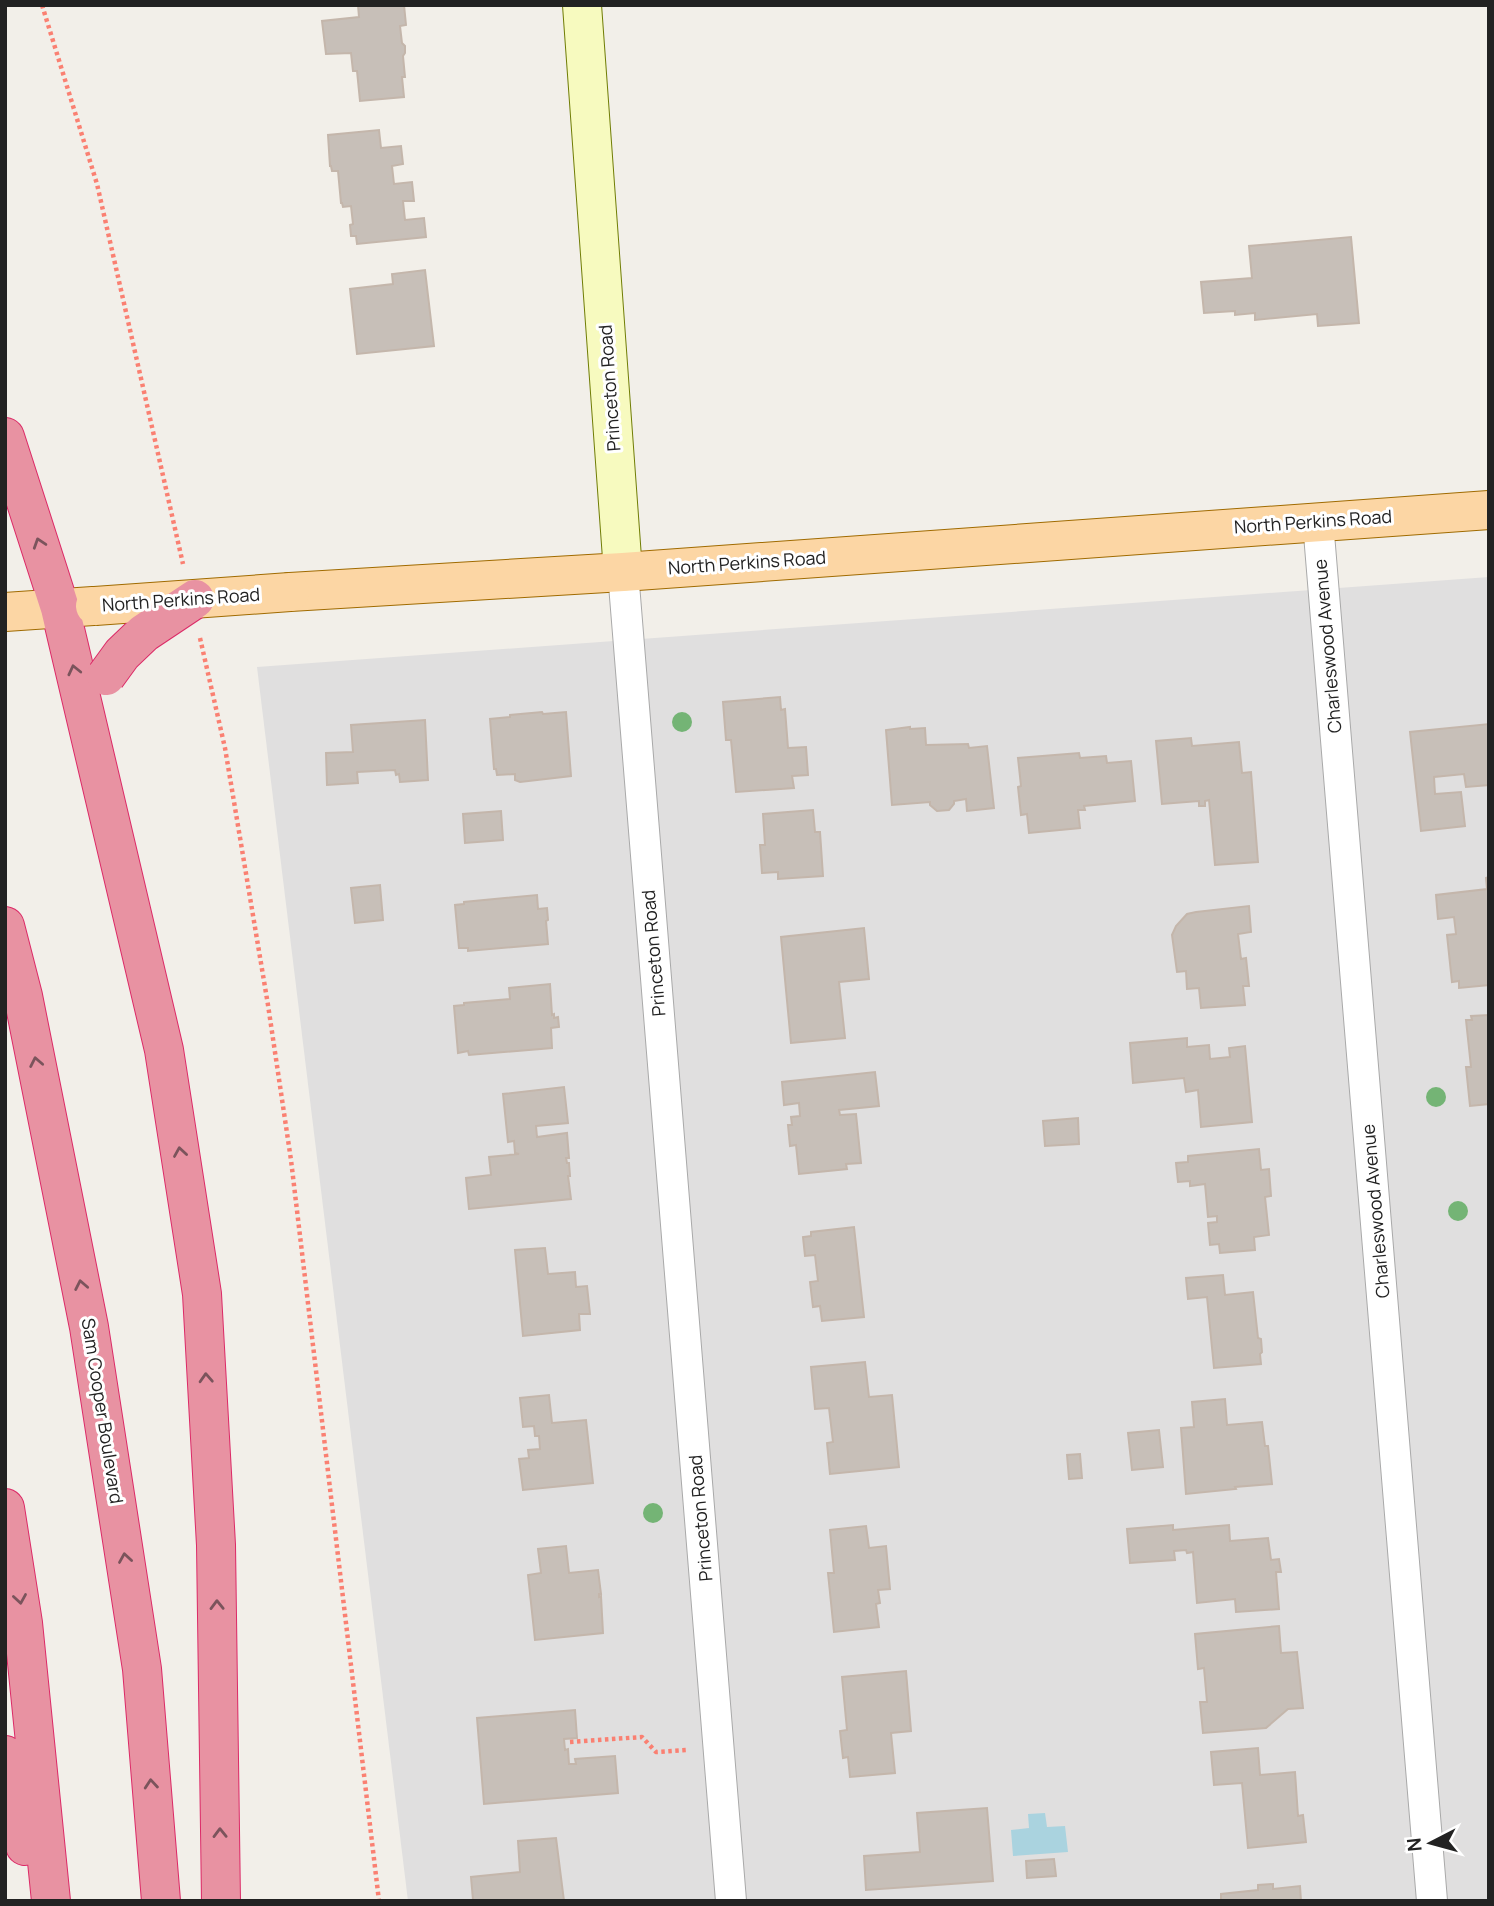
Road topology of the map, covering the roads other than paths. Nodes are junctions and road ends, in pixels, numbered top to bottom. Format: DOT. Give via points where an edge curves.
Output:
graph roads {
  1 [pos="582,5"];
  2 [pos="5,437"];
  3 [pos="1489,510"];
  4 [pos="1318,522"];
  5 [pos="623,572"];
  6 [pos="193,600"];
  7 [pos="77,607"];
  8 [pos="5,612"];
  9 [pos="89,731"];
  10 [pos="5,926"];
  11 [pos="5,1508"];
  12 [pos="5,1755"];
  13 [pos="37,1901"];
  14 [pos="51,1901"];
  15 [pos="160,1901"];
  16 [pos="221,1901"];
  17 [pos="731,1901"];
  18 [pos="1432,1901"];
  1 -- 5 [label="street, Princeton Road"];
  7 -- 2 [label="highway, one-way"];
  3 -- 4 [label="main road, North Perkins Road"];
  4 -- 5 [label="main road, North Perkins Road"];
  4 -- 18 [label="street, Charleswood Avenue"];
  5 -- 6 [label="main road, North Perkins Road, bridge"];
  5 -- 17 [label="street, Princeton Road"];
  6 -- 7 [label="main road, North Perkins Road, bridge"];
  6 -- 9 [label="highway, bridge" via="122,654 106,676"];
  7 -- 8 [label="main road, North Perkins Road"];
  9 -- 7 [label="highway, one-way"];
  16 -- 9 [label="highway, one-way" via="216,1545 202,1294 164,1050"];
  15 -- 10 [label="highway, Sam Cooper Boulevard, one-way" via="142,1669 89,1327"];
  11 -- 14 [label="highway, one-way" via="23,1623"];
  12 -- 13 [label="highway"];
}
